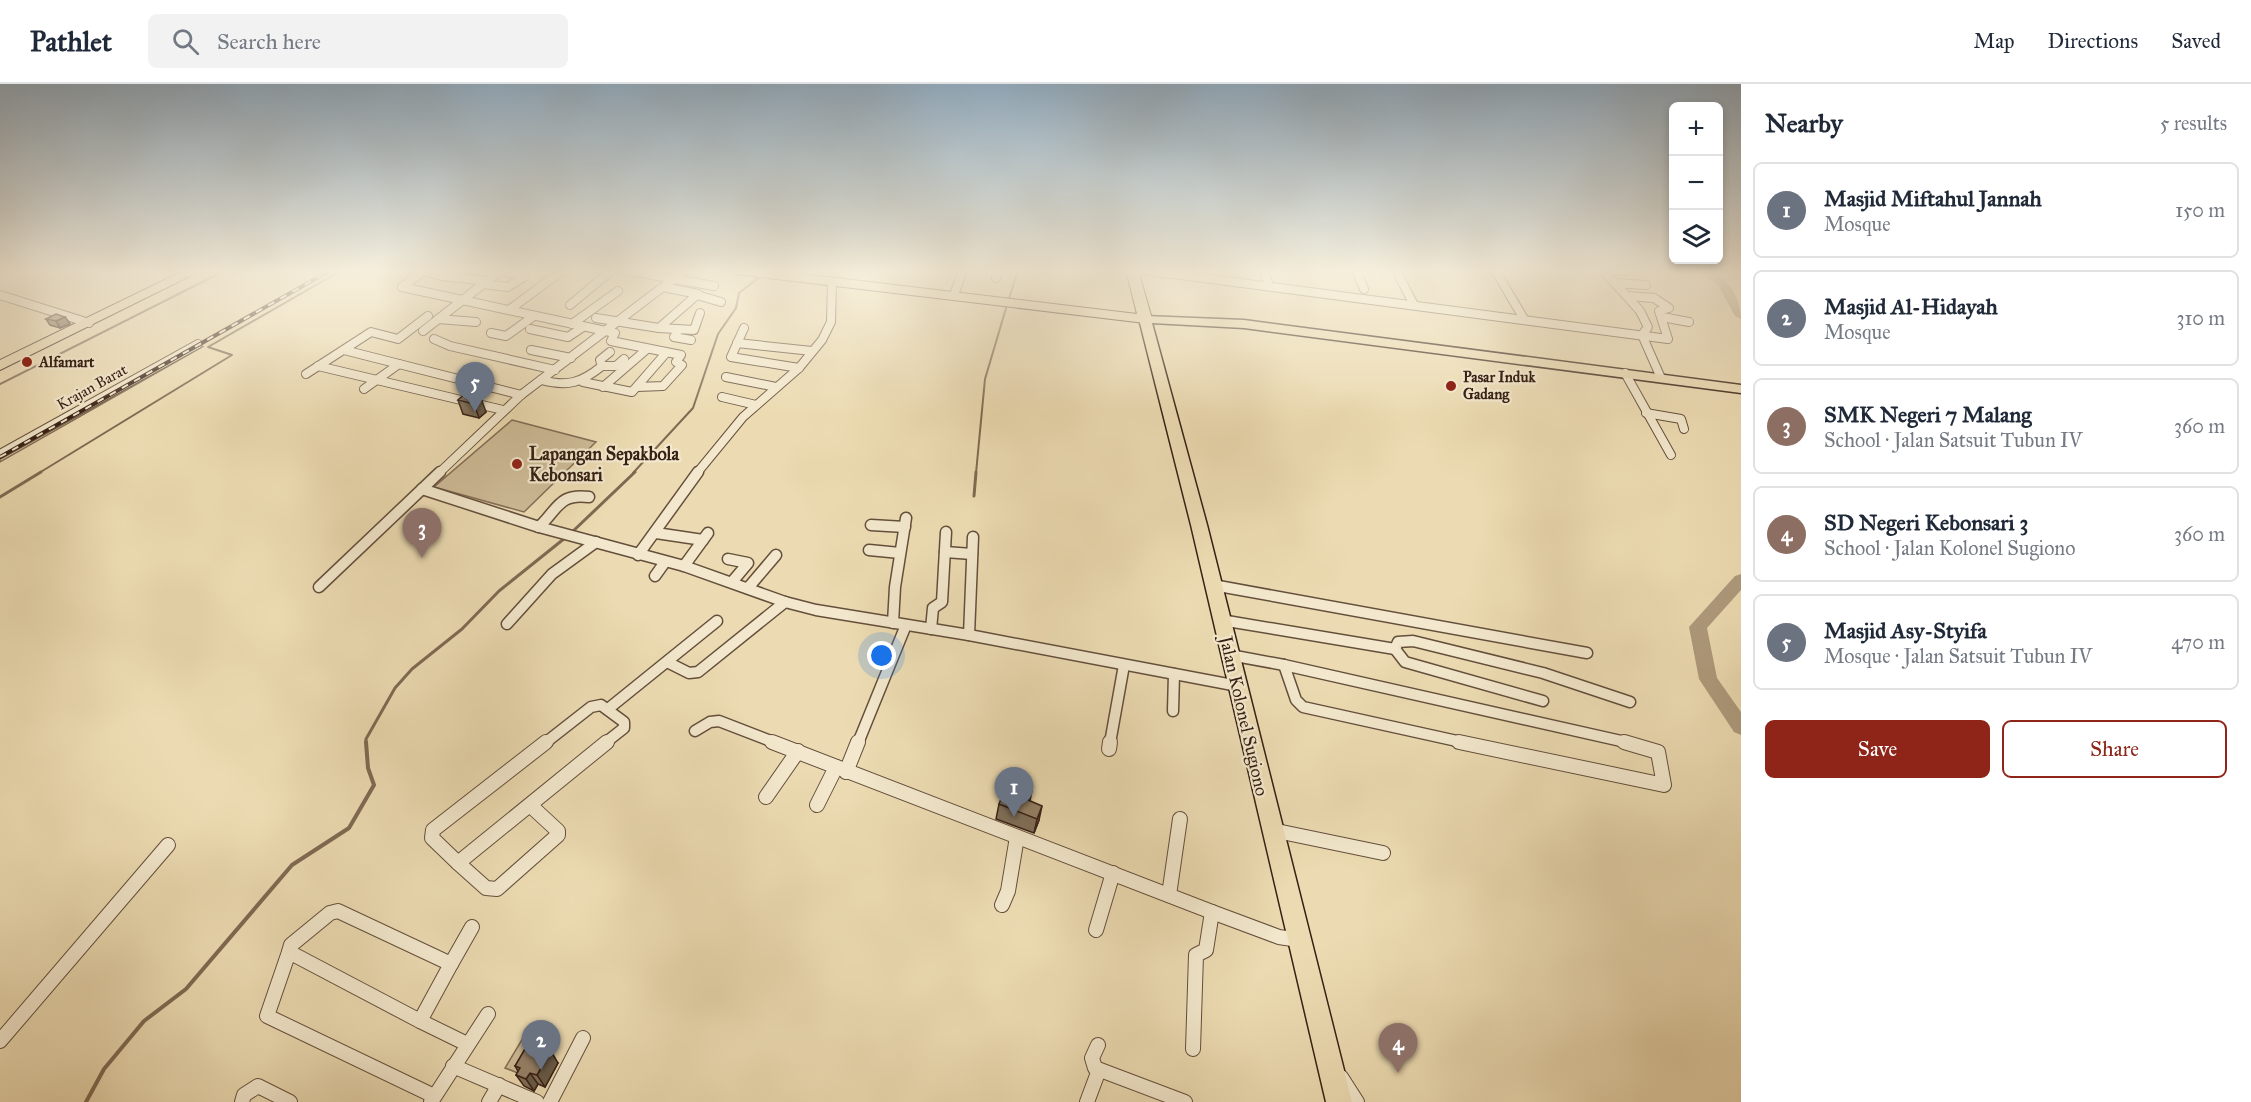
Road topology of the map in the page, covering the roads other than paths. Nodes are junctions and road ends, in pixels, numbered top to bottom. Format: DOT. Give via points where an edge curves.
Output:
graph roads {
  1 [pos="74,318"];
  2 [pos="98,318"];
  3 [pos="426,318"];
  4 [pos="532,318"];
  5 [pos="541,318"];
  6 [pos="581,318"];
  7 [pos="596,318"];
  8 [pos="623,318"];
  9 [pos="671,318"];
  10 [pos="699,318"];
  11 [pos="831,318"];
  12 [pos="1144,318"];
  13 [pos="1164,318"];
  14 [pos="1513,318"];
  15 [pos="1643,318"];
  16 [pos="1662,318"];
  17 [pos="1675,318"];
  18 [pos="438,319"];
  19 [pos="1524,319"];
  20 [pos="618,321"];
  21 [pos="1689,321"];
  22 [pos="89,322"];
  23 [pos="476,322"];
  24 [pos="572,324"];
  25 [pos="583,327"];
  26 [pos="659,328"];
  27 [pos="744,328"];
  28 [pos="530,329"];
  29 [pos="423,331"];
  30 [pos="604,331"];
  31 [pos="678,331"];
  32 [pos="491,333"];
  33 [pos="1641,335"];
  34 [pos="568,337"];
  35 [pos="434,339"];
  36 [pos="591,342"];
  37 [pos="737,343"];
  38 [pos="198,344"];
  39 [pos="647,349"];
  40 [pos="344,350"];
  41 [pos="531,350"];
  42 [pos="812,351"];
  43 [pos="610,352"];
  44 [pos="666,353"];
  45 [pos="681,355"];
  46 [pos="571,358"];
  47 [pos="624,359"];
  48 [pos="399,364"];
  49 [pos="0,366"];
  50 [pos="318,366"];
  51 [pos="602,366"];
  52 [pos="799,368"];
  53 [pos="555,370"];
  54 [pos="1626,373"];
  55 [pos="306,374"];
  56 [pos="726,377"];
  57 [pos="541,380"];
  58 [pos="1668,380"];
  59 [pos="375,381"];
  60 [pos="583,382"];
  61 [pos="603,387"];
  62 [pos="637,387"];
  63 [pos="776,387"];
  64 [pos="364,389"];
  65 [pos="1741,391"];
  66 [pos="521,395"];
  67 [pos="722,397"];
  68 [pos="756,405"];
  69 [pos="503,410"];
  70 [pos="1646,412"];
  71 [pos="1684,429"];
  72 [pos="0,454"];
  73 [pos="1671,456"];
  74 [pos="422,489"];
  75 [pos="590,497"];
  76 [pos="871,525"];
  77 [pos="539,527"];
  78 [pos="946,532"];
  79 [pos="656,533"];
  80 [pos="973,537"];
  81 [pos="596,542"];
  82 [pos="869,550"];
  83 [pos="945,552"];
  84 [pos="900,553"];
  85 [pos="972,554"];
  86 [pos="638,555"];
  87 [pos="776,555"];
  88 [pos="728,559"];
  89 [pos="665,562"];
  90 [pos="684,566"];
  91 [pos="655,576"];
  92 [pos="732,582"];
  93 [pos="1213,585"];
  94 [pos="319,587"];
  95 [pos="747,588"];
  96 [pos="780,600"];
  97 [pos="1221,620"];
  98 [pos="717,621"];
  99 [pos="893,623"];
  100 [pos="507,624"];
  101 [pos="906,625"];
  102 [pos="931,629"];
  103 [pos="969,635"];
  104 [pos="1395,649"];
  105 [pos="1587,653"];
  106 [pos="1231,658"];
  107 [pos="667,662"];
  108 [pos="1124,665"];
  109 [pos="1285,667"];
  110 [pos="1174,674"];
  111 [pos="1238,686"];
  112 [pos="1543,701"];
  113 [pos="1630,702"];
  114 [pos="608,709"];
  115 [pos="1173,711"];
  116 [pos="695,731"];
  117 [pos="1109,749"];
  118 [pos="798,751"];
  119 [pos="841,770"];
  120 [pos="766,797"];
  121 [pos="817,805"];
  122 [pos="531,806"];
  123 [pos="1180,819"];
  124 [pos="1272,830"];
  125 [pos="1017,837"];
  126 [pos="168,845"];
  127 [pos="1383,853"];
  128 [pos="458,863"];
  129 [pos="1113,873"];
  130 [pos="1169,895"];
  131 [pos="1002,905"];
  132 [pos="1212,912"];
  133 [pos="472,927"];
  134 [pos="1096,930"];
  135 [pos="1299,940"];
  136 [pos="289,952"];
  137 [pos="451,964"];
  138 [pos="488,1014"];
  139 [pos="420,1021"];
  140 [pos="583,1038"];
  141 [pos="0,1041"];
  142 [pos="467,1044"];
  143 [pos="1098,1045"];
  144 [pos="1193,1049"];
  145 [pos="1330,1065"];
  146 [pos="453,1066"];
  147 [pos="1099,1071"];
  148 [pos="499,1085"];
  149 [pos="432,1099"];
  150 [pos="1177,1100"];
  151 [pos="242,1102"];
  152 [pos="290,1102"];
  153 [pos="489,1102"];
  154 [pos="537,1102"];
  155 [pos="550,1102"];
  156 [pos="1087,1102"];
  157 [pos="1339,1102"];
  158 [pos="1357,1102"];
  1 -- 22 [label="street"];
  2 -- 22 [label="highway"];
  3 -- 40 [label="street" via="398,339 371,332"];
  4 -- 32 [label="street" via="506,336"];
  5 -- 24 [label="street"];
  6 -- 24 [label="street"];
  7 -- 20 [label="street"];
  8 -- 20 [label="street"];
  9 -- 26 [label="street"];
  10 -- 31 [label="street" via="696,329"];
  11 -- 42 [label="street"];
  12 -- 93 [label="main road, Jalan Kolonel Sugiono"];
  13 -- 54 [label="main road" via="1235,323"];
  14 -- 19 [label="street"];
  15 -- 33 [label="street" via="1648,327"];
  16 -- 33 [label="street" via="1668,339"];
  17 -- 21 [label="street"];
  18 -- 23 [label="street"];
  18 -- 29 [label="street"];
  19 -- 33 [label="street"];
  20 -- 26 [label="street"];
  20 -- 30 [label="street"];
  22 -- 49 [label="highway"];
  24 -- 25 [label="street"];
  25 -- 30 [label="street"];
  25 -- 34 [label="street"];
  26 -- 31 [label="street"];
  27 -- 37 [label="street"];
  28 -- 34 [label="street"];
  30 -- 36 [label="street"];
  30 -- 39 [label="street" via="616,334 612,341"];
  31 -- 45 [label="street" via="674,338 695,341"];
  33 -- 58 [label="street"];
  34 -- 36 [label="street"];
  35 -- 53 [label="street"];
  36 -- 46 [label="street"];
  37 -- 42 [label="street"];
  37 -- 52 [label="street" via="731,353 734,358"];
  38 -- 72 [label="street, Krajan Barat"];
  39 -- 44 [label="street"];
  39 -- 61 [label="street"];
  40 -- 48 [label="street"];
  40 -- 50 [label="street"];
  41 -- 46 [label="street"];
  42 -- 52 [label="street"];
  43 -- 51 [label="street" via="600,361"];
  44 -- 45 [label="street"];
  44 -- 62 [label="street"];
  45 -- 62 [label="street" via="676,362 682,365 663,386"];
  46 -- 53 [label="street"];
  47 -- 51 [label="street" via="617,366"];
  48 -- 59 [label="street"];
  48 -- 66 [label="street"];
  50 -- 55 [label="street"];
  50 -- 59 [label="street"];
  51 -- 60 [label="street"];
  52 -- 63 [label="street"];
  53 -- 57 [label="street"];
  54 -- 58 [label="main road"];
  54 -- 70 [label="street"];
  56 -- 63 [label="street"];
  57 -- 60 [label="street" via="566,387"];
  57 -- 66 [label="street"];
  58 -- 65 [label="main road"];
  59 -- 64 [label="street"];
  59 -- 69 [label="street"];
  60 -- 61 [label="street"];
  61 -- 62 [label="street" via="629,392"];
  63 -- 68 [label="street"];
  66 -- 69 [label="street"];
  67 -- 68 [label="street"];
  68 -- 79 [label="street" via="702,464"];
  69 -- 74 [label="street"];
  70 -- 71 [label="street" via="1682,419"];
  70 -- 73 [label="street"];
  74 -- 77 [label="street"];
  74 -- 94 [label="street"];
  75 -- 77 [label="street" via="566,496"];
  76 -- 84 [label="street" via="906,523"];
  77 -- 81 [label="street"];
  78 -- 83 [label="street"];
  79 -- 86 [label="street"];
  79 -- 90 [label="street" via="705,536"];
  80 -- 85 [label="street"];
  81 -- 86 [label="street"];
  81 -- 100 [label="street" via="552,574"];
  82 -- 84 [label="street"];
  83 -- 85 [label="street"];
  83 -- 102 [label="street" via="942,602 933,608"];
  84 -- 99 [label="street"];
  85 -- 103 [label="street"];
  86 -- 89 [label="street"];
  87 -- 95 [label="street"];
  88 -- 92 [label="street" via="748,563"];
  89 -- 90 [label="street"];
  89 -- 91 [label="street"];
  90 -- 92 [label="street"];
  92 -- 95 [label="street"];
  93 -- 97 [label="main road, Jalan Kolonel Sugiono"];
  93 -- 105 [label="street"];
  95 -- 96 [label="street"];
  96 -- 99 [label="street"];
  96 -- 107 [label="street" via="698,672 689,673"];
  97 -- 104 [label="street"];
  97 -- 106 [label="main road, Jalan Kolonel Sugiono"];
  98 -- 107 [label="street"];
  99 -- 101 [label="street"];
  101 -- 102 [label="street"];
  101 -- 119 [label="street"];
  102 -- 103 [label="street"];
  103 -- 108 [label="street"];
  104 -- 112 [label="street" via="1405,662"];
  104 -- 113 [label="street" via="1398,642 1413,642 1543,673"];
  106 -- 109 [label="street"];
  106 -- 111 [label="main road, Jalan Kolonel Sugiono"];
  107 -- 114 [label="street"];
  108 -- 110 [label="street"];
  108 -- 117 [label="street"];
  109 -- 109 [label="street" via="1652,747 1658,752 1664,784 1303,707 1296,700"];
  110 -- 111 [label="street"];
  110 -- 115 [label="street"];
  111 -- 124 [label="main road, Jalan Kolonel Sugiono"];
  114 -- 122 [label="street" via="624,722 624,728"];
  114 -- 128 [label="street" via="601,705 591,707 433,830 432,838"];
  116 -- 118 [label="street" via="719,721"];
  118 -- 119 [label="street"];
  118 -- 120 [label="street"];
  119 -- 121 [label="street"];
  119 -- 125 [label="street"];
  122 -- 128 [label="street"];
  122 -- 128 [label="street" via="558,835 497,889 486,888"];
  123 -- 130 [label="street"];
  124 -- 127 [label="street"];
  124 -- 135 [label="main road, Jalan Kolonel Sugiono"];
  125 -- 129 [label="street"];
  125 -- 131 [label="street"];
  126 -- 141 [label="street"];
  129 -- 130 [label="street"];
  129 -- 134 [label="street"];
  130 -- 132 [label="street"];
  132 -- 135 [label="street" via="1279,937"];
  132 -- 144 [label="street" via="1206,950 1197,955"];
  133 -- 137 [label="street"];
  135 -- 145 [label="main road, Jalan Kolonel Sugiono"];
  136 -- 137 [label="street" via="294,941 338,911"];
  136 -- 139 [label="street"];
  136 -- 149 [label="street" via="267,1016"];
  137 -- 139 [label="street"];
  138 -- 142 [label="street"];
  139 -- 142 [label="street"];
  140 -- 155 [label="street"];
  142 -- 146 [label="street"];
  143 -- 147 [label="street" via="1092,1064"];
  145 -- 157 [label="main road, Jalan Kolonel Sugiono"];
  145 -- 158 [label="street"];
  146 -- 148 [label="street"];
  146 -- 149 [label="street"];
  147 -- 150 [label="street"];
  147 -- 156 [label="street"];
  148 -- 153 [label="street"];
  148 -- 154 [label="street"];
  151 -- 152 [label="street" via="244,1095 258,1086"];
}
